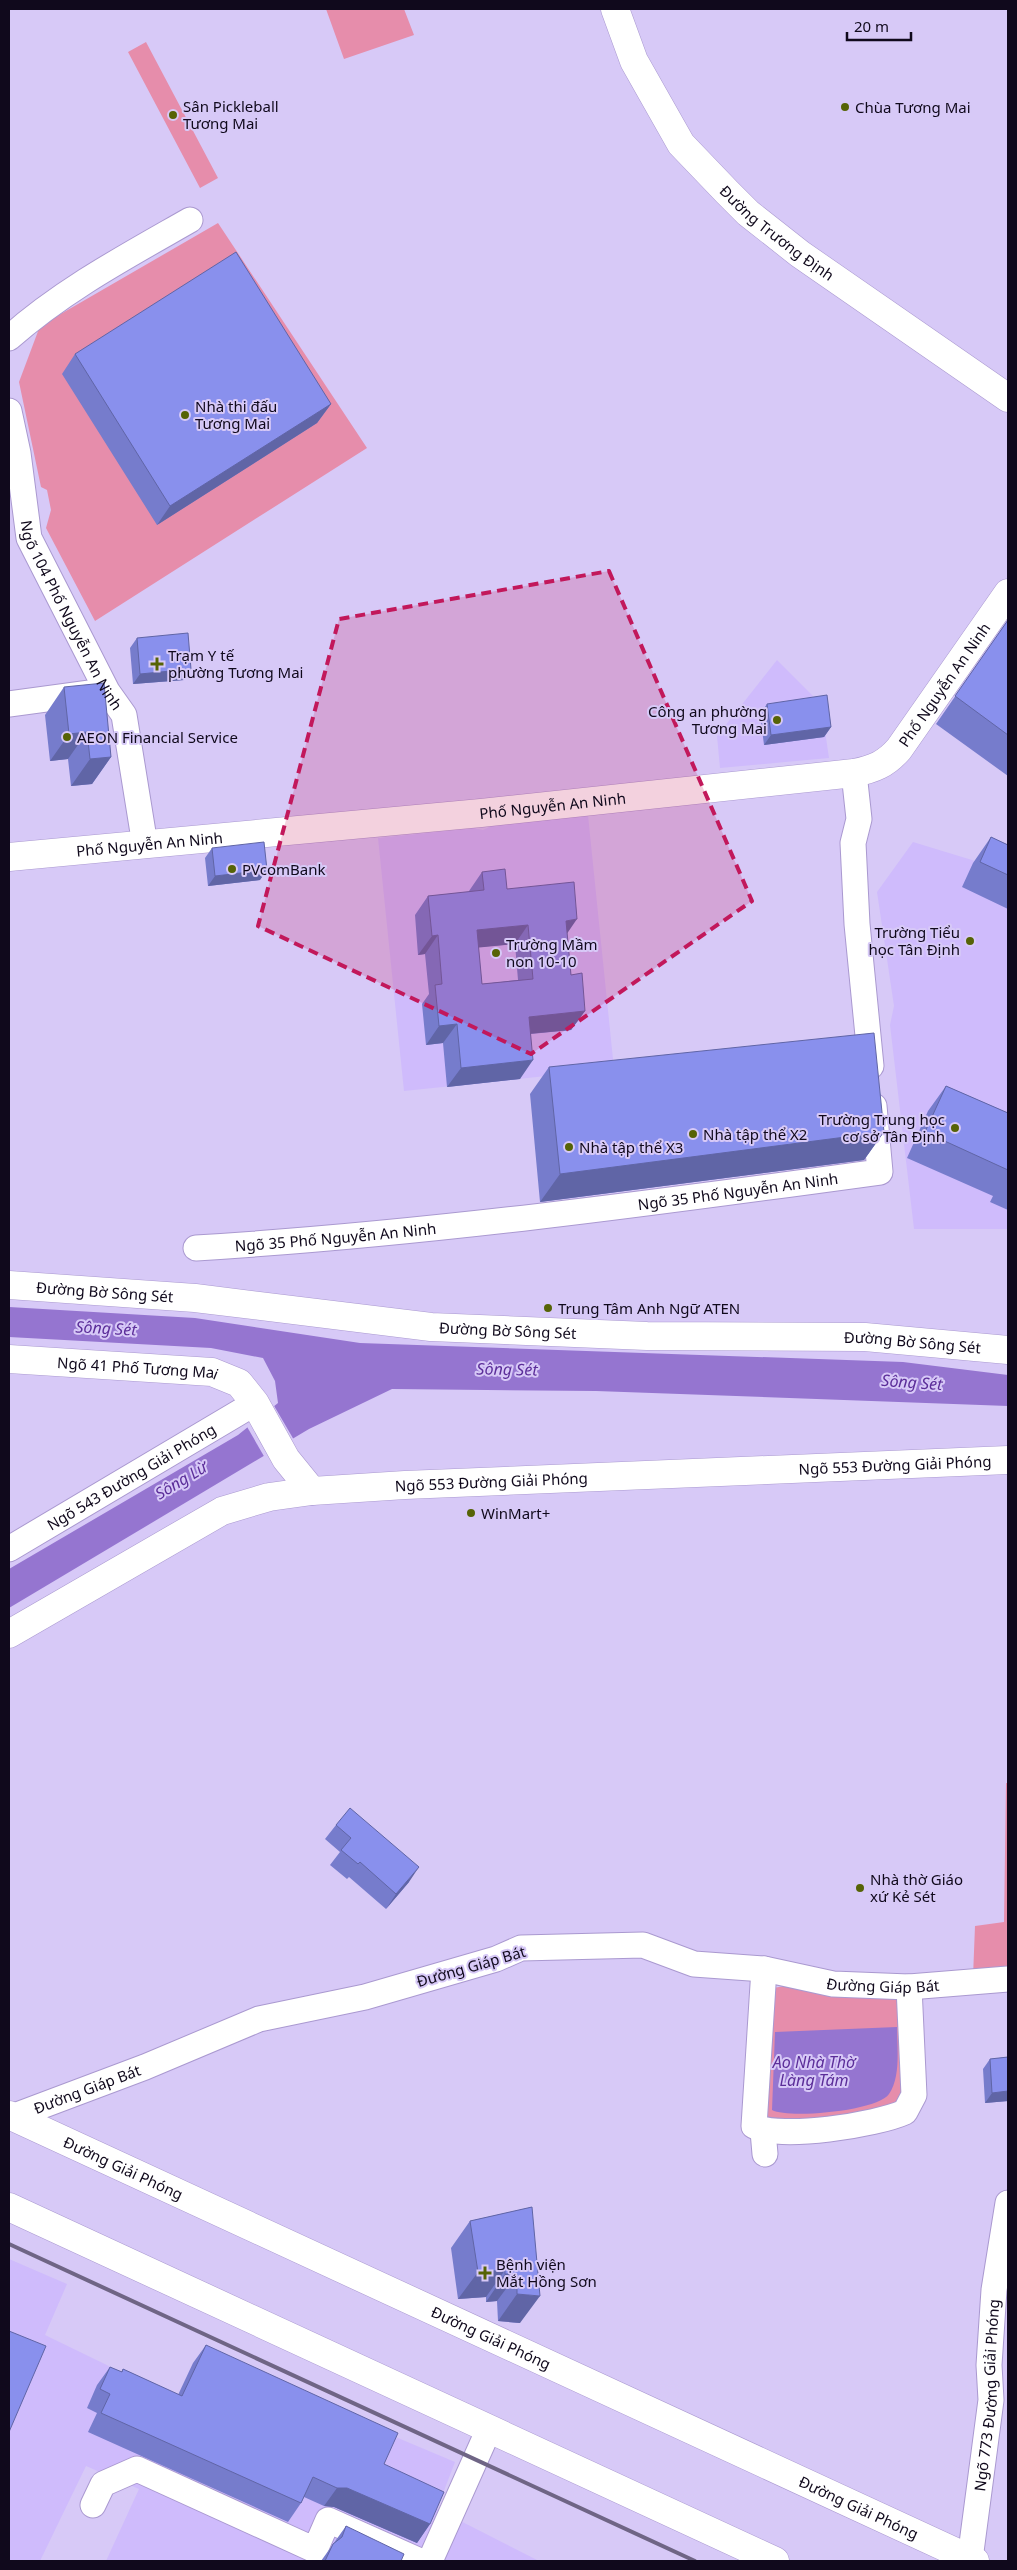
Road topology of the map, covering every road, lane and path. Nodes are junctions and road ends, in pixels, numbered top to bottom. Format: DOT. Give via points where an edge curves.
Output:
graph roads {
  1 [pos="615,9"];
  2 [pos="190,220"];
  3 [pos="9,338"];
  4 [pos="1008,398"];
  5 [pos="9,411"];
  6 [pos="1008,593"];
  7 [pos="107,691"];
  8 [pos="9,704"];
  9 [pos="854,773"];
  10 [pos="145,845"];
  11 [pos="9,856"];
  12 [pos="196,1248"];
  13 [pos="9,1284"];
  14 [pos="1008,1350"];
  15 [pos="9,1360"];
  16 [pos="255,1404"];
  17 [pos="1008,1460"];
  18 [pos="312,1491"];
  19 [pos="9,1549"];
  20 [pos="9,1634"];
  21 [pos="764,1969"];
  22 [pos="1008,1979"];
  23 [pos="909,1987"];
  24 [pos="10,2119"];
  25 [pos="1008,2203"];
  26 [pos="9,2207"];
  27 [pos="489,2429"];
  28 [pos="94,2506"];
  29 [pos="972,2560"];
  30 [pos="420,2561"];
  31 [pos="430,2561"];
  32 [pos="775,2561"];
  1 -- 4 [label="street, Đường Trương Định" via="634,61 681,144 727,192 756,220 800,254"];
  2 -- 3 [label="street" via="91,276 37,313"];
  5 -- 7 [label="street, Ngõ 104 Phố Nguyễn An Ninh" via="29,538"];
  6 -- 9 [label="street, Phố Nguyễn An Ninh" via="889,761 875,769"];
  7 -- 8 [label="street"];
  7 -- 10 [label="street, Ngõ 104 Phố Nguyễn An Ninh" via="124,715"];
  9 -- 10 [label="street, Phố Nguyễn An Ninh"];
  9 -- 12 [label="street, Ngõ 35 Phố Nguyễn An Ninh" via="859,820 853,843 857,924 880,1172 420,1229"];
  10 -- 11 [label="street, Phố Nguyễn An Ninh"];
  13 -- 14 [label="street, Đường Bờ Sông Sét" via="195,1298 431,1327 647,1336 865,1336"];
  15 -- 16 [label="street, Ngõ 41 Phố Tương Mai" via="212,1372 240,1383"];
  16 -- 18 [label="street, Ngõ 41 Phố Tương Mai" via="286,1459"];
  16 -- 19 [label="street, Ngõ 543 Đường Giải Phóng"];
  17 -- 18 [label="street, Ngõ 553 Đường Giải Phóng"];
  18 -- 20 [label="street, Ngõ 553 Đường Giải Phóng" via="269,1497 222,1511"];
  21 -- 23 [label="street, Đường Giáp Bát" via="833,1984"];
  21 -- 23 [label="street" via="754,2126 764,2143 807,2130 867,2124 905,2112 914,2095"];
  21 -- 24 [label="street, Đường Giáp Bát" via="694,1964 643,1945 521,1948 496,1959 365,1997 259,2019"];
  22 -- 23 [label="street, Đường Giáp Bát"];
  24 -- 29 [label="street, Đường Giải Phóng"];
  25 -- 29 [label="street, Ngõ 773 Đường Giải Phóng" via="994,2290 989,2365 991,2400"];
  26 -- 27 [label="street"];
  27 -- 31 [label="street"];
  27 -- 32 [label="street"];
  28 -- 30 [label="street" via="103,2484 137,2469 315,2550 328,2520"];
}
